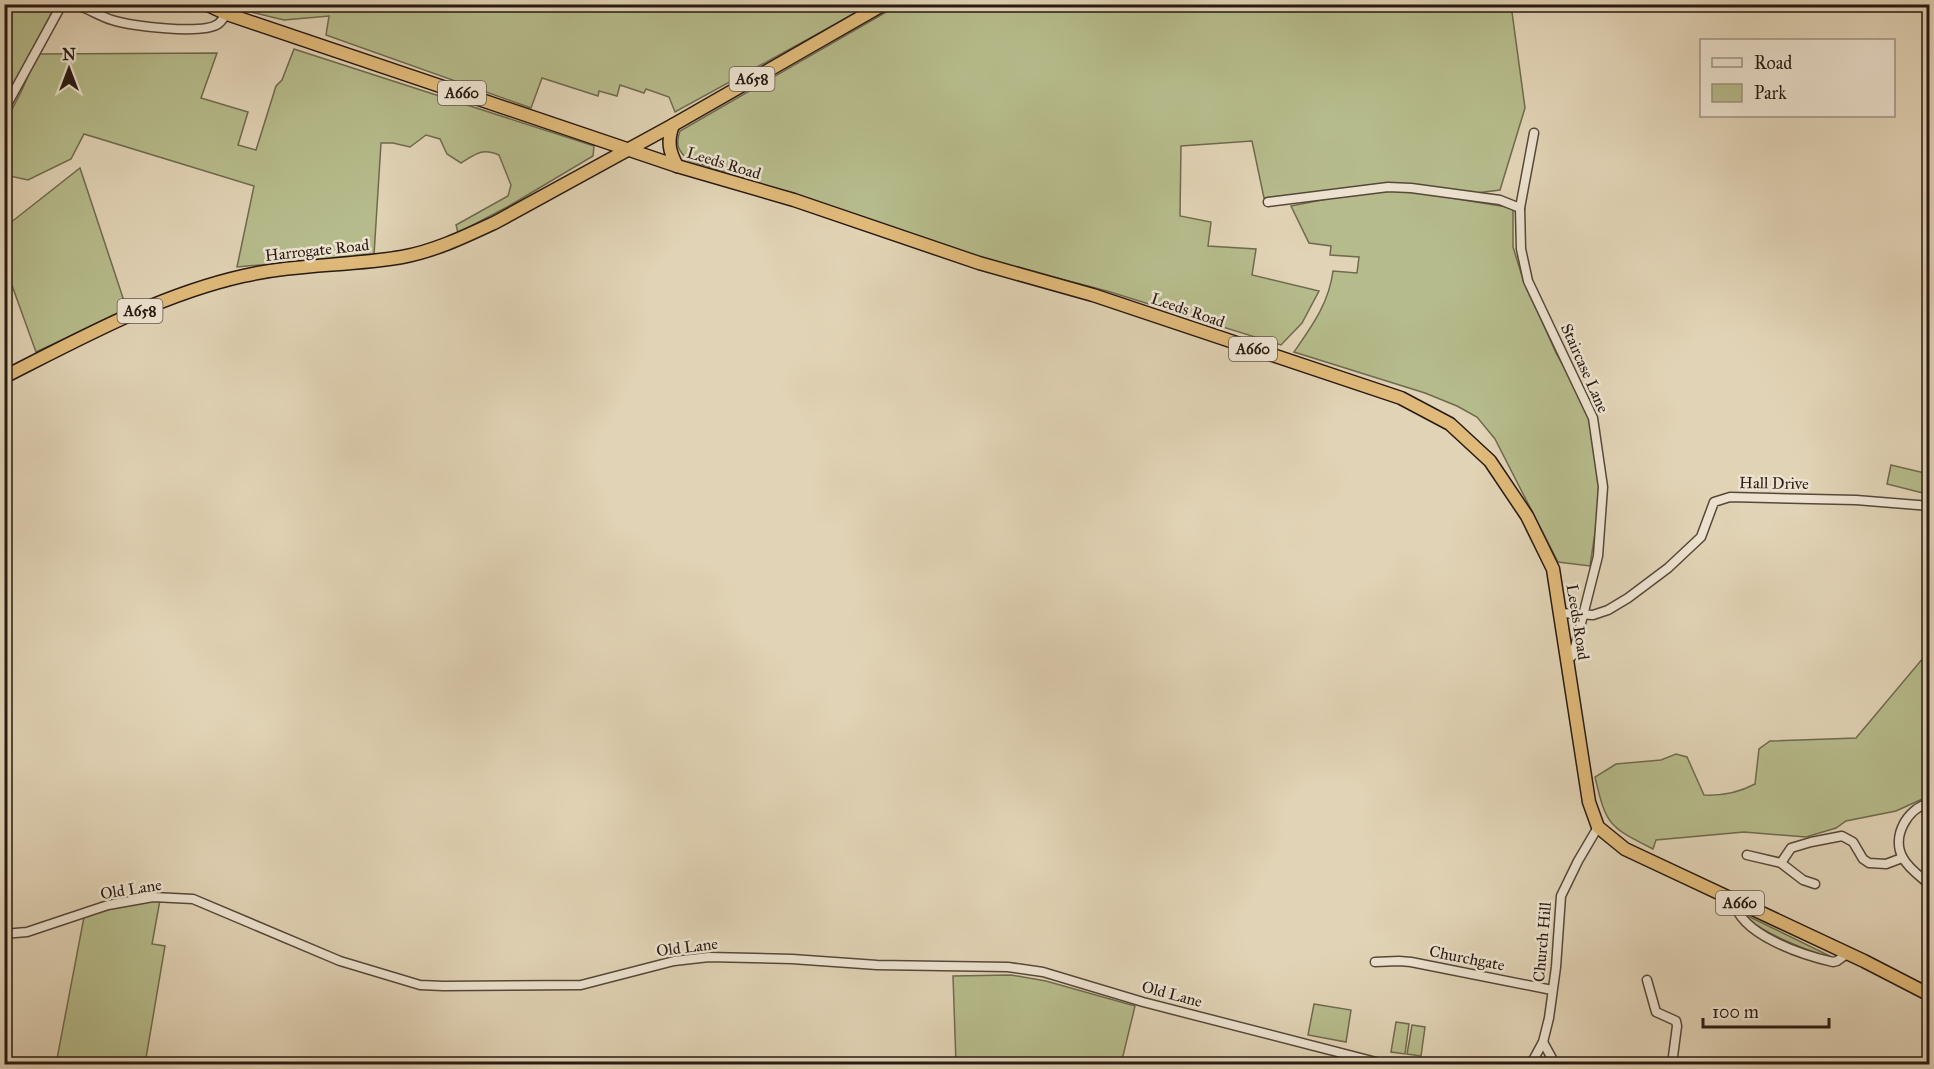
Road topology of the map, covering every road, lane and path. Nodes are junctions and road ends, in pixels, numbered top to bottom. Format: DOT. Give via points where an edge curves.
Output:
graph roads {
  1 [pos="62,4"];
  2 [pos="206,4"];
  3 [pos="884,4"];
  4 [pos="82,7"];
  5 [pos="227,14"];
  6 [pos="4,110"];
  7 [pos="673,125"];
  8 [pos="1534,133"];
  9 [pos="628,149"];
  10 [pos="677,166"];
  11 [pos="1268,202"];
  12 [pos="1520,208"];
  13 [pos="4,377"];
  14 [pos="1929,506"];
  15 [pos="1561,613"];
  16 [pos="1584,616"];
  17 [pos="1568,660"];
  18 [pos="1929,803"];
  19 [pos="1598,827"];
  20 [pos="1747,855"];
  21 [pos="1902,858"];
  22 [pos="1781,863"];
  23 [pos="1815,884"];
  24 [pos="1929,885"];
  25 [pos="1734,901"];
  26 [pos="4,934"];
  27 [pos="1848,953"];
  28 [pos="1375,962"];
  29 [pos="1647,980"];
  30 [pos="1552,990"];
  31 [pos="1929,995"];
  32 [pos="1543,1042"];
  33 [pos="1384,1065"];
  34 [pos="1531,1065"];
  35 [pos="1555,1065"];
  36 [pos="1672,1065"];
  1 -- 6 [label="street"];
  2 -- 5 [label="highway, Leeds Road / A660"];
  3 -- 7 [label="highway, A658"];
  4 -- 5 [label="street" via="112,20 141,26 199,30 217,25"];
  5 -- 9 [label="highway, Leeds Road / A660"];
  7 -- 9 [label="highway, A658"];
  7 -- 10 [label="highway" via="668,137"];
  8 -- 12 [label="street, Staircase Lane"];
  9 -- 10 [label="highway, Leeds Road / A660"];
  9 -- 13 [label="highway, Harrogate Road / A658" via="496,222 441,246 403,257 284,269 233,279 142,310"];
  10 -- 15 [label="highway, Leeds Road / A660" via="1093,295 1401,398 1450,424 1502,477 1553,569"];
  11 -- 12 [label="street" via="1388,187 1500,200"];
  12 -- 16 [label="street, Staircase Lane" via="1521,249 1528,281 1593,418 1599,451 1603,487 1598,556"];
  14 -- 16 [label="street, Hall Drive" via="1730,497 1714,502 1701,537 1668,568 1608,610"];
  15 -- 16 [label="street, Hall Drive"];
  15 -- 17 [label="highway, Leeds Road / A660"];
  16 -- 17 [label="street, Staircase Lane"];
  17 -- 19 [label="highway, Leeds Road / A660" via="1589,802"];
  18 -- 21 [label="street" via="1920,805 1904,822 1899,839"];
  19 -- 25 [label="highway, A660" via="1625,849"];
  19 -- 30 [label="street, Church Hill" via="1561,896"];
  20 -- 22 [label="street"];
  21 -- 22 [label="street" via="1886,864 1869,863 1853,842 1842,836 1791,848"];
  21 -- 24 [label="street"];
  22 -- 23 [label="street"];
  25 -- 27 [label="highway, A660"];
  25 -- 27 [label="street" via="1745,922 1781,945 1833,962"];
  26 -- 33 [label="street, Old Lane" via="27,932 108,905 153,897 193,898 339,961 420,985 581,985 674,961 710,957 1008,967 1044,972"];
  27 -- 31 [label="highway, A660"];
  28 -- 30 [label="street, Churchgate" via="1411,962"];
  29 -- 36 [label="street" via="1656,1012 1676,1021"];
  30 -- 32 [label="street, Church Hill"];
  32 -- 34 [label="street, Church Hill"];
  32 -- 35 [label="street"];
}
